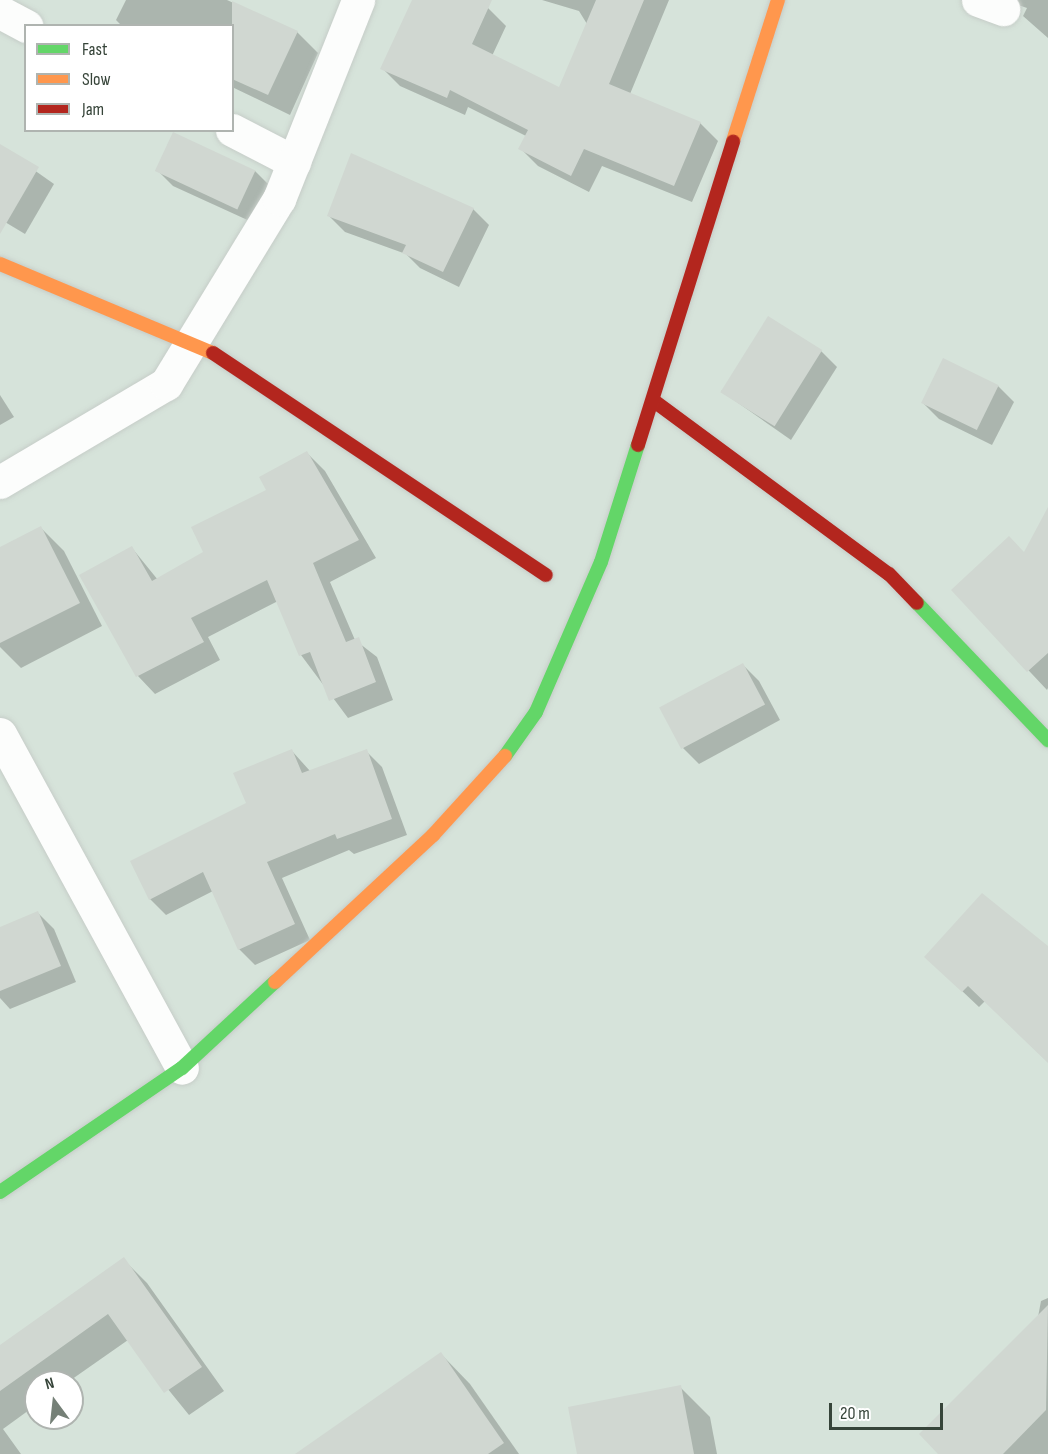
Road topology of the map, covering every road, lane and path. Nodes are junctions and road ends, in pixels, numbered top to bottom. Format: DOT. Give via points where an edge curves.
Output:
graph roads {
  1 [pos="358,0"];
  2 [pos="778,0"];
  3 [pos="0,12"];
  4 [pos="24,25"];
  5 [pos="234,131"];
  6 [pos="294,162"];
  7 [pos="0,264"];
  8 [pos="192,341"];
  9 [pos="654,401"];
  10 [pos="0,482"];
  11 [pos="546,575"];
  12 [pos="0,734"];
  13 [pos="1048,740"];
  14 [pos="182,1068"];
  15 [pos="0,1192"];
  1 -- 6 [label="street"];
  2 -- 9 [label="street"];
  3 -- 4 [label="street"];
  5 -- 6 [label="street"];
  6 -- 8 [label="street" via="279,199"];
  7 -- 8 [label="street"];
  8 -- 10 [label="street" via="165,384"];
  8 -- 11 [label="street" via="271,387"];
  9 -- 13 [label="street" via="889,574"];
  9 -- 14 [label="street" via="601,562 536,712 503,758 433,836"];
  12 -- 14 [label="street"];
  14 -- 15 [label="street"];
}
